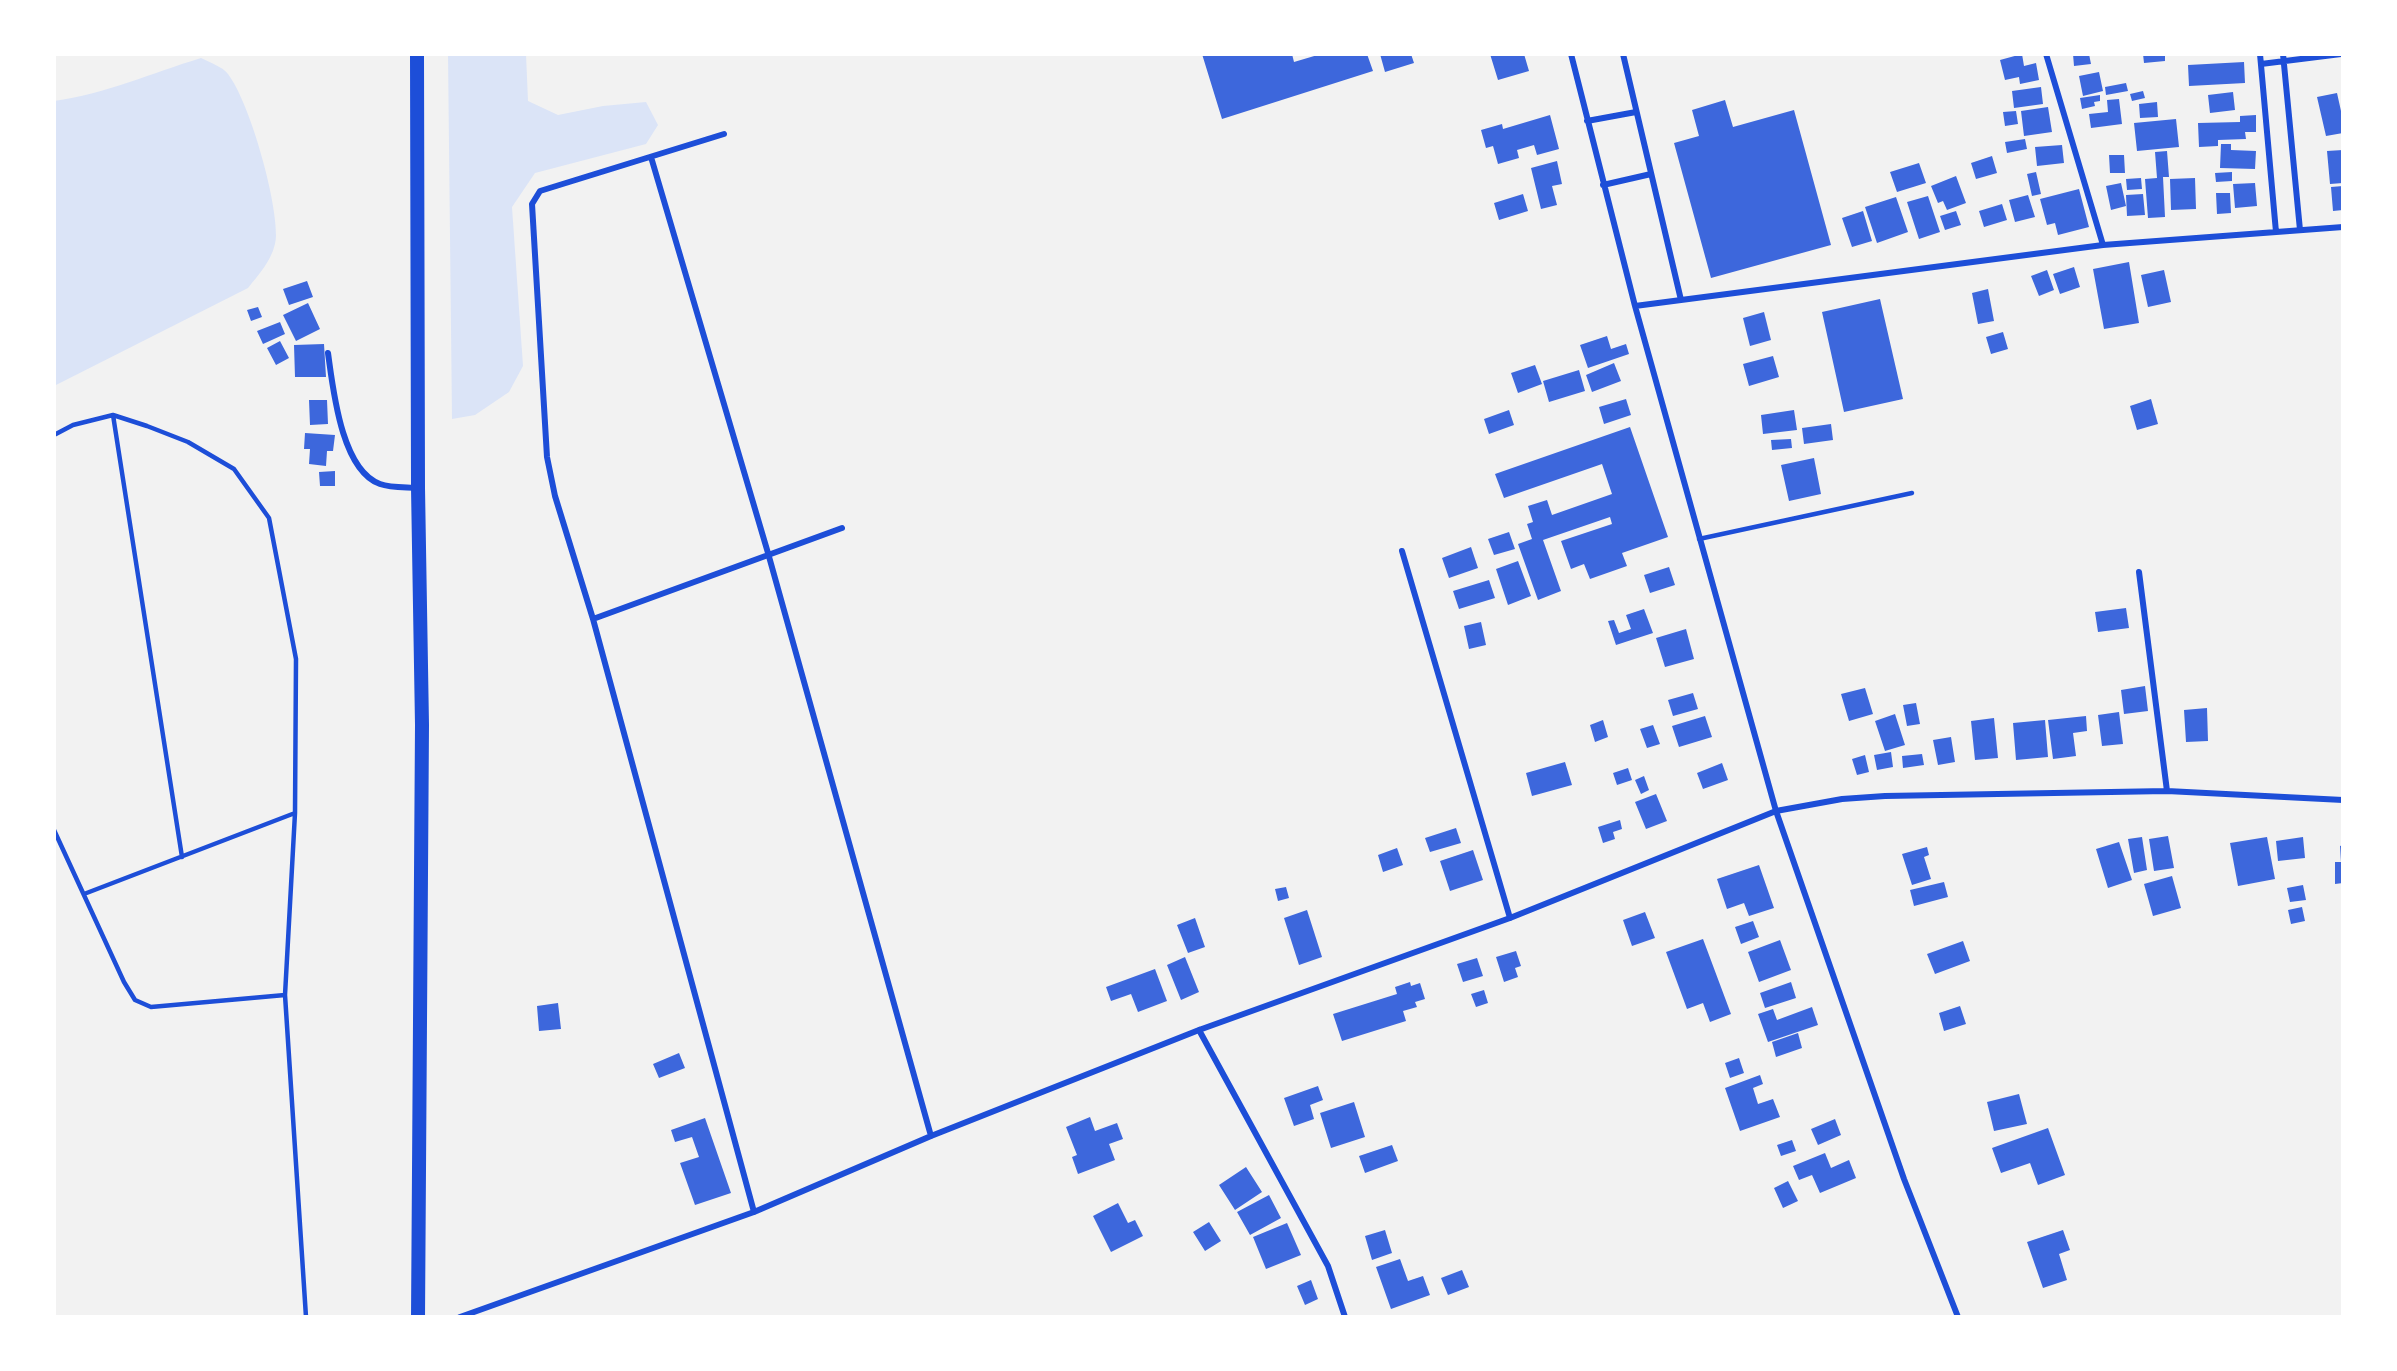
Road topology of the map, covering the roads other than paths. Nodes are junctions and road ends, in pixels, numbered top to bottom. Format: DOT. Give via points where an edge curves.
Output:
graph roads {
  1 [pos="417,54"];
  2 [pos="1571,54"];
  3 [pos="1623,54"];
  4 [pos="2046,54"];
  5 [pos="2260,54"];
  6 [pos="2283,54"];
  7 [pos="2341,54"];
  8 [pos="2284,62"];
  9 [pos="2261,64"];
  10 [pos="1636,112"];
  11 [pos="1587,121"];
  12 [pos="724,135"];
  13 [pos="651,157"];
  14 [pos="1651,174"];
  15 [pos="1603,185"];
  16 [pos="2343,227"];
  17 [pos="2300,230"];
  18 [pos="2276,232"];
  19 [pos="2103,245"];
  20 [pos="1681,300"];
  21 [pos="1635,306"];
  22 [pos="328,353"];
  23 [pos="113,416"];
  24 [pos="54,435"];
  25 [pos="418,488"];
  26 [pos="1912,493"];
  27 [pos="842,528"];
  28 [pos="1699,539"];
  29 [pos="1402,551"];
  30 [pos="768,553"];
  31 [pos="2139,572"];
  32 [pos="593,618"];
  33 [pos="2167,791"];
  34 [pos="2343,800"];
  35 [pos="1776,811"];
  36 [pos="295,813"];
  37 [pos="54,830"];
  38 [pos="182,857"];
  39 [pos="84,894"];
  40 [pos="1510,918"];
  41 [pos="285,995"];
  42 [pos="1199,1030"];
  43 [pos="932,1136"];
  44 [pos="754,1212"];
  45 [pos="306,1317"];
  46 [pos="418,1317"];
  47 [pos="459,1317"];
  48 [pos="1345,1317"];
  49 [pos="1958,1317"];
  1 -- 25 [label="highway"];
  2 -- 11 [label="street"];
  3 -- 10 [label="street"];
  4 -- 19 [label="street"];
  5 -- 9 [label="street"];
  6 -- 8 [label="street"];
  7 -- 8 [label="street"];
  8 -- 9 [label="street"];
  8 -- 17 [label="street"];
  9 -- 18 [label="street"];
  10 -- 11 [label="street"];
  10 -- 14 [label="street"];
  11 -- 15 [label="street"];
  12 -- 13 [label="street"];
  13 -- 30 [label="street"];
  13 -- 32 [label="street" via="540,191 532,204 547,457 555,496"];
  14 -- 15 [label="street"];
  14 -- 20 [label="street"];
  15 -- 21 [label="street"];
  16 -- 17 [label="street"];
  17 -- 18 [label="street"];
  18 -- 19 [label="street"];
  19 -- 20 [label="street"];
  20 -- 21 [label="street"];
  21 -- 28 [label="street"];
  22 -- 25 [label="street" via="341,427 365,474 381,484"];
  23 -- 24 [label="lane" via="73,425"];
  23 -- 36 [label="lane" via="188,442 234,469 269,518 296,659"];
  23 -- 38 [label="lane"];
  25 -- 46 [label="highway" via="422,737"];
  26 -- 28 [label="lane"];
  27 -- 30 [label="street"];
  28 -- 35 [label="street"];
  29 -- 40 [label="street"];
  30 -- 32 [label="street"];
  30 -- 43 [label="street"];
  31 -- 33 [label="street"];
  32 -- 44 [label="street"];
  33 -- 34 [label="street"];
  33 -- 35 [label="street" via="1885,796"];
  35 -- 40 [label="street"];
  35 -- 49 [label="street" via="1904,1179"];
  36 -- 38 [label="lane"];
  36 -- 41 [label="lane"];
  37 -- 39 [label="lane"];
  38 -- 39 [label="lane"];
  39 -- 41 [label="lane" via="135,1000 151,1007"];
  40 -- 42 [label="street"];
  41 -- 45 [label="lane"];
  42 -- 43 [label="street"];
  42 -- 48 [label="street" via="1328,1266"];
  43 -- 44 [label="street"];
  44 -- 47 [label="street"];
}
